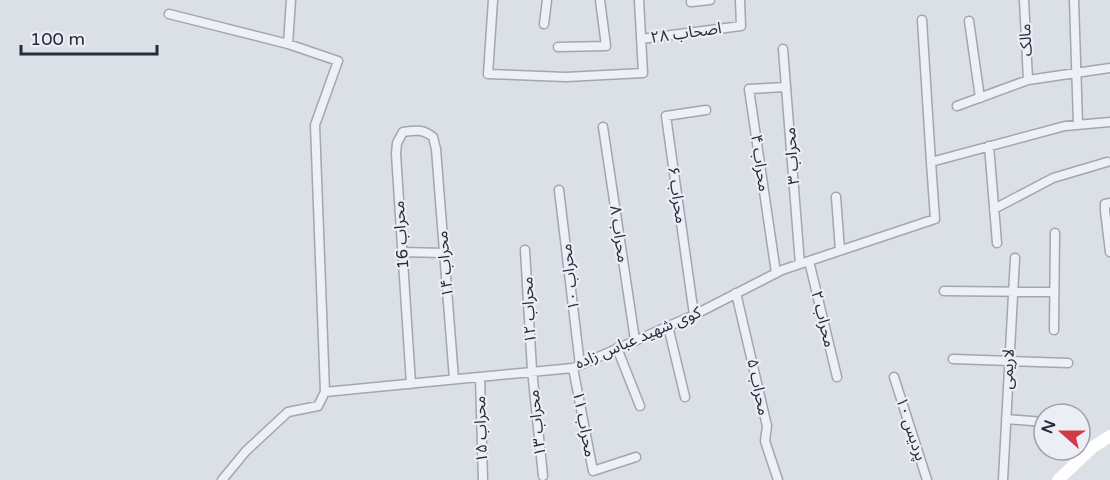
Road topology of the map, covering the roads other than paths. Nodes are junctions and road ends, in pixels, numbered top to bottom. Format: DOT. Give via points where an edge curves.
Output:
graph roads {
  1 [pos="291,0"];
  2 [pos="494,0"];
  3 [pos="547,0"];
  4 [pos="600,0"];
  5 [pos="639,0"];
  6 [pos="710,0"];
  7 [pos="740,0"];
  8 [pos="1024,0"];
  9 [pos="1074,0"];
  10 [pos="691,2"];
  11 [pos="169,14"];
  12 [pos="922,20"];
  13 [pos="969,21"];
  14 [pos="544,24"];
  15 [pos="641,39"];
  16 [pos="288,44"];
  17 [pos="558,47"];
  18 [pos="783,49"];
  19 [pos="1110,69"];
  20 [pos="1075,72"];
  21 [pos="1028,80"];
  22 [pos="786,87"];
  23 [pos="980,98"];
  24 [pos="957,106"];
  25 [pos="706,110"];
  26 [pos="1110,122"];
  27 [pos="1078,124"];
  28 [pos="603,127"];
  29 [pos="989,146"];
  30 [pos="436,149"];
  31 [pos="931,162"];
  32 [pos="1107,162"];
  33 [pos="559,190"];
  34 [pos="836,197"];
  35 [pos="1110,204"];
  36 [pos="994,209"];
  37 [pos="1055,233"];
  38 [pos="997,243"];
  39 [pos="525,250"];
  40 [pos="840,250"];
  41 [pos="402,252"];
  42 [pos="1110,252"];
  43 [pos="444,253"];
  44 [pos="1015,258"];
  45 [pos="804,262"];
  46 [pos="776,273"];
  47 [pos="944,291"];
  48 [pos="1014,291"];
  49 [pos="1054,292"];
  50 [pos="736,293"];
  51 [pos="694,315"];
  52 [pos="668,326"];
  53 [pos="1054,330"];
  54 [pos="635,340"];
  55 [pos="617,348"];
  56 [pos="953,359"];
  57 [pos="1008,360"];
  58 [pos="1068,363"];
  59 [pos="576,366"];
  60 [pos="532,370"];
  61 [pos="480,377"];
  62 [pos="837,377"];
  63 [pos="894,377"];
  64 [pos="454,380"];
  65 [pos="411,384"];
  66 [pos="325,392"];
  67 [pos="685,398"];
  68 [pos="640,406"];
  69 [pos="1006,419"];
  70 [pos="1032,421"];
  71 [pos="1110,436"];
  72 [pos="636,457"];
  73 [pos="543,476"];
  74 [pos="222,480"];
  75 [pos="483,480"];
  76 [pos="778,480"];
  77 [pos="927,480"];
  78 [pos="1003,480"];
  79 [pos="1058,480"];
  1 -- 16 [label="street"];
  2 -- 15 [label="street" via="488,74 644,73"];
  3 -- 14 [label="street"];
  4 -- 17 [label="street" via="606,46"];
  5 -- 15 [label="street"];
  6 -- 10 [label="street"];
  7 -- 15 [label="street, اصحاب ۲۸" via="741,26"];
  8 -- 21 [label="street, مالک"];
  9 -- 20 [label="street"];
  11 -- 16 [label="street"];
  12 -- 31 [label="street"];
  13 -- 23 [label="street"];
  16 -- 66 [label="street" via="338,61 315,125"];
  18 -- 22 [label="street, محراب ۳"];
  19 -- 20 [label="street"];
  20 -- 21 [label="street"];
  20 -- 27 [label="street"];
  21 -- 23 [label="street"];
  22 -- 45 [label="street, محراب ۳"];
  22 -- 46 [label="street, محراب ۴" via="749,90"];
  23 -- 24 [label="street"];
  25 -- 51 [label="street, محراب ۶" via="666,116"];
  26 -- 27 [label="street"];
  27 -- 29 [label="street"];
  28 -- 54 [label="street, محراب ۸"];
  29 -- 31 [label="street"];
  29 -- 36 [label="street"];
  30 -- 41 [label="street, محراب 16" via="434,136 425,130 404,132 398,143"];
  30 -- 43 [label="street, محراب ۱۴"];
  31 -- 40 [label="street, کوی شهید عباس زاده" via="935,219"];
  32 -- 36 [label="street" via="1053,178"];
  33 -- 59 [label="street, محراب ۱۰"];
  34 -- 40 [label="street"];
  35 -- 42 [label="street" via="1105,204"];
  36 -- 38 [label="street"];
  37 -- 49 [label="street"];
  39 -- 60 [label="street, محراب ۱۲"];
  40 -- 45 [label="street, کوی شهید عباس زاده"];
  41 -- 43 [label="street"];
  41 -- 65 [label="street, محراب 16"];
  43 -- 64 [label="street, محراب ۱۴"];
  44 -- 48 [label="street, لاریمی"];
  45 -- 46 [label="street, کوی شهید عباس زاده"];
  45 -- 62 [label="street, محراب ۲"];
  46 -- 50 [label="street, کوی شهید عباس زاده"];
  47 -- 48 [label="street"];
  48 -- 49 [label="street"];
  48 -- 57 [label="street, لاریمی"];
  49 -- 53 [label="street"];
  50 -- 51 [label="street, کوی شهید عباس زاده"];
  50 -- 76 [label="street, محراب ۵" via="767,426 765,441"];
  51 -- 52 [label="street, کوی شهید عباس زاده"];
  52 -- 54 [label="street, کوی شهید عباس زاده"];
  52 -- 67 [label="street"];
  54 -- 55 [label="street, کوی شهید عباس زاده"];
  55 -- 59 [label="street, کوی شهید عباس زاده"];
  55 -- 68 [label="street"];
  56 -- 57 [label="street"];
  57 -- 58 [label="street"];
  57 -- 69 [label="street, لاریمی"];
  59 -- 60 [label="street, کوی شهید عباس زاده"];
  59 -- 72 [label="street, محراب ۱۱" via="593,471"];
  60 -- 61 [label="street, کوی شهید عباس زاده"];
  60 -- 73 [label="street, محراب ۱۳"];
  61 -- 64 [label="street, کوی شهید عباس زاده"];
  61 -- 75 [label="street, محراب ۱۵"];
  63 -- 77 [label="street, پردیس ۱۰"];
  64 -- 65 [label="street, کوی شهید عباس زاده"];
  65 -- 66 [label="street, کوی شهید عباس زاده"];
  66 -- 74 [label="street" via="318,405 288,412"];
  69 -- 70 [label="street"];
  69 -- 78 [label="street, لاریمی"];
  71 -- 79 [label="main road"];
}
